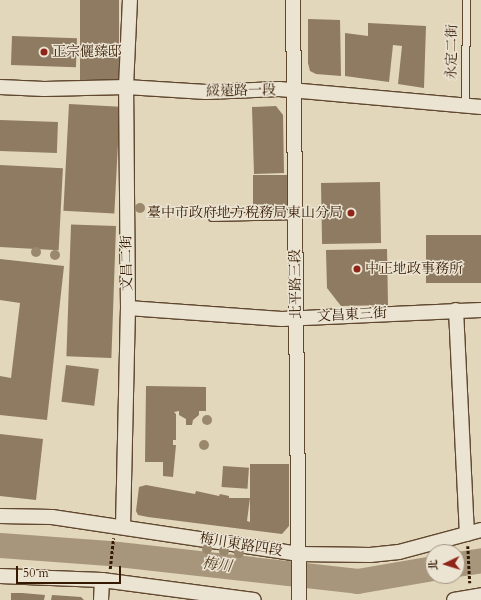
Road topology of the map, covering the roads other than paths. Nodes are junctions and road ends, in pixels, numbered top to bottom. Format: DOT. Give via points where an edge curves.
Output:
graph roads {
  1 [pos="130,0"];
  2 [pos="293,0"];
  3 [pos="466,0"];
  4 [pos="0,87"];
  5 [pos="126,87"];
  6 [pos="292,90"];
  7 [pos="465,105"];
  8 [pos="481,107"];
  9 [pos="295,215"];
  10 [pos="212,217"];
  11 [pos="128,308"];
  12 [pos="456,310"];
  13 [pos="481,310"];
  14 [pos="297,318"];
  15 [pos="0,516"];
  16 [pos="118,526"];
  17 [pos="481,530"];
  18 [pos="467,534"];
  19 [pos="299,561"];
  20 [pos="0,576"];
  21 [pos="108,578"];
  22 [pos="299,594"];
  23 [pos="475,598"];
  24 [pos="101,600"];
  25 [pos="254,600"];
  26 [pos="454,600"];
  1 -- 5 [label="street, 文昌二街"];
  2 -- 6 [label="street, 北平路三段"];
  3 -- 7 [label="lane, 永定二街"];
  4 -- 5 [label="street, 綏遠路一段"];
  5 -- 6 [label="street, 綏遠路一段" via="206,92"];
  5 -- 11 [label="street, 文昌二街"];
  6 -- 7 [label="street, 綏遠路一段"];
  6 -- 9 [label="street, 北平路三段"];
  7 -- 8 [label="street, 綏遠路一段"];
  9 -- 10 [label="lane"];
  9 -- 14 [label="street, 北平路三段"];
  11 -- 14 [label="street, 文昌東三街"];
  11 -- 16 [label="street, 文昌二街"];
  12 -- 13 [label="street, 文昌東三街"];
  12 -- 14 [label="street, 文昌東三街"];
  12 -- 18 [label="street"];
  14 -- 19 [label="street, 北平路三段"];
  15 -- 16 [label="street, 梅川東路四段" via="52,517"];
  16 -- 19 [label="street, 梅川東路四段"];
  17 -- 18 [label="street, 梅川東路四段"];
  18 -- 19 [label="street, 梅川東路四段" via="399,552"];
  19 -- 22 [label="street, 北平路三段"];
  20 -- 21 [label="street"];
  21 -- 24 [label="street"];
  21 -- 25 [label="street"];
  23 -- 26 [label="street"];
}
